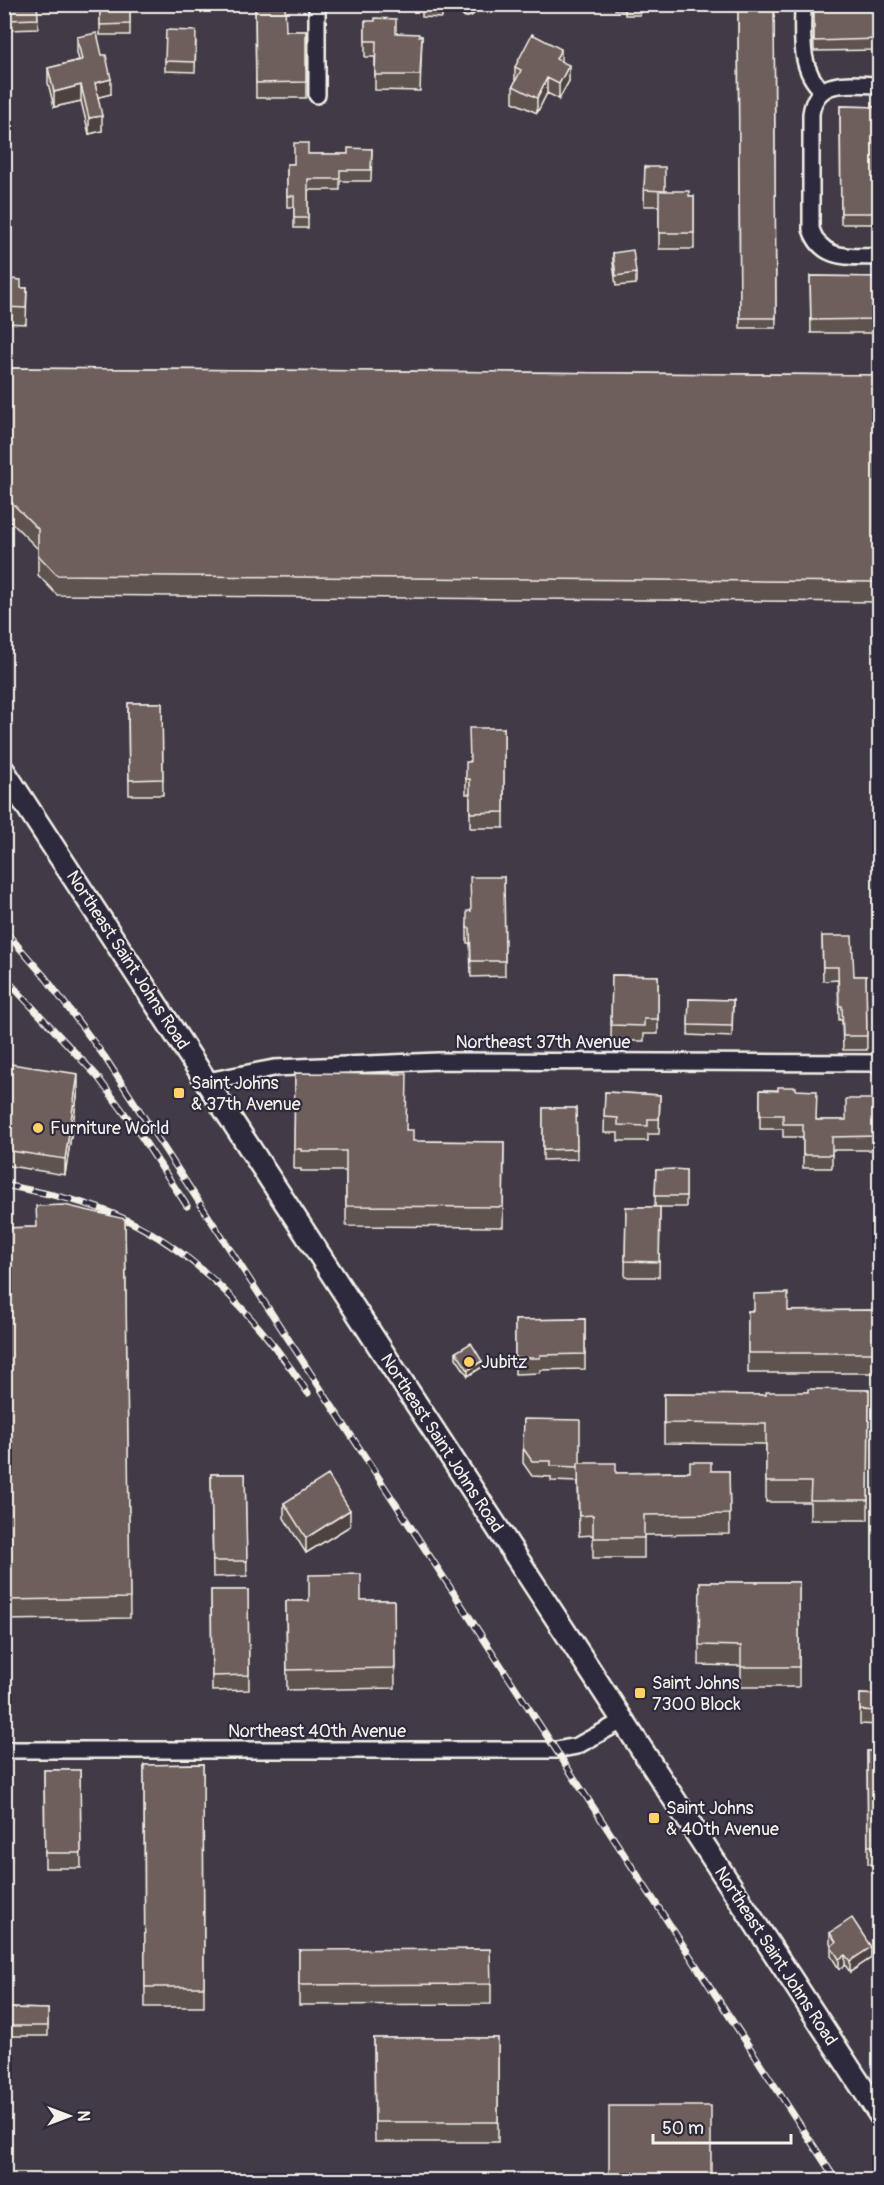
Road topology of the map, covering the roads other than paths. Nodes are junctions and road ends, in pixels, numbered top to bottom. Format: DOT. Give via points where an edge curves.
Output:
graph roads {
  1 [pos="317,4"];
  2 [pos="803,4"];
  3 [pos="879,85"];
  4 [pos="819,93"];
  5 [pos="317,95"];
  6 [pos="879,256"];
  7 [pos="4,771"];
  8 [pos="879,1063"];
  9 [pos="207,1081"];
  10 [pos="622,1721"];
  11 [pos="4,1750"];
  12 [pos="879,2115"];
  1 -- 5 [label="street"];
  2 -- 4 [label="street" via="806,66"];
  3 -- 4 [label="street" via="831,86"];
  4 -- 6 [label="street" via="811,114 811,229 828,252"];
  7 -- 9 [label="main road, Northeast Saint Johns Road"];
  8 -- 9 [label="street, Northeast 37th Avenue" via="438,1061 274,1068"];
  9 -- 10 [label="main road, Northeast Saint Johns Road"];
  10 -- 11 [label="street, Northeast 40th Avenue" via="577,1746 556,1750"];
  10 -- 12 [label="main road, Northeast Saint Johns Road"];
}
